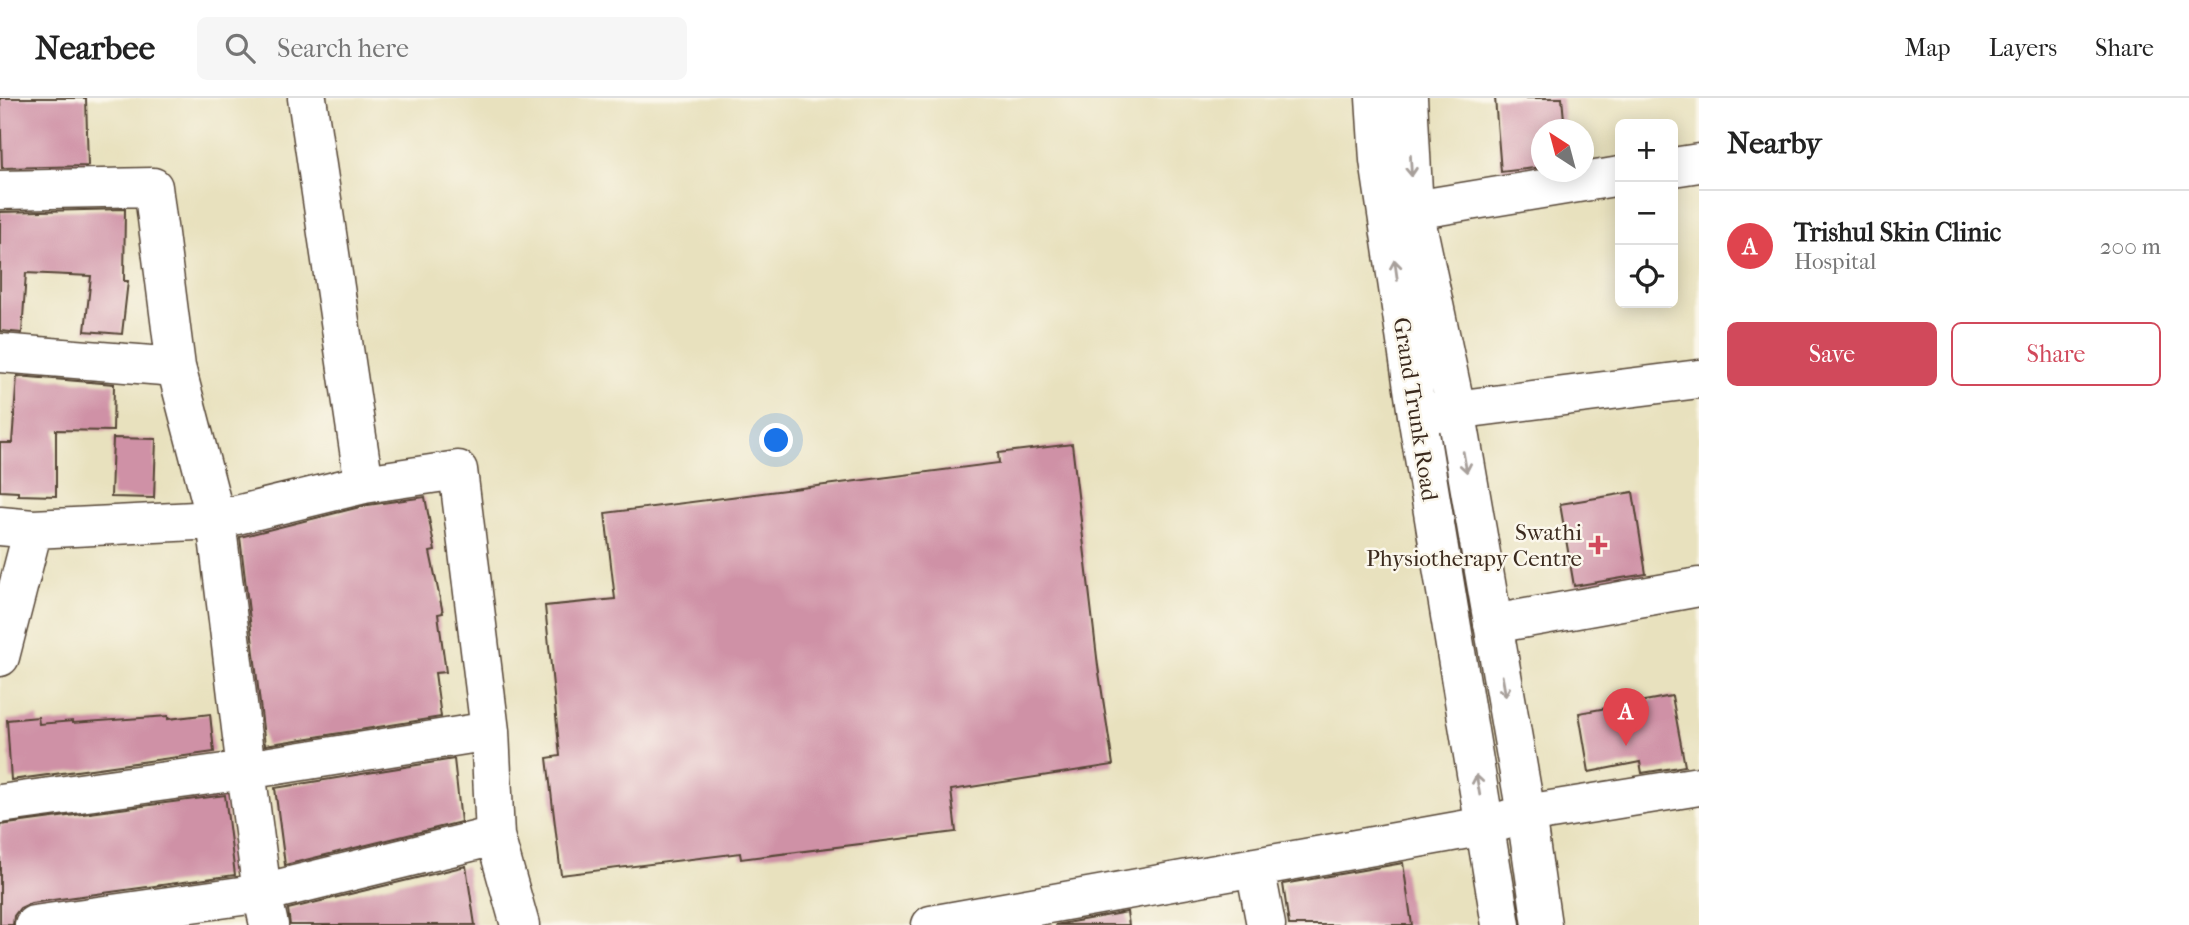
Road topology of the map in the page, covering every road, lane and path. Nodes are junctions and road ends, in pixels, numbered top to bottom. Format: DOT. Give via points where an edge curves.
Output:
graph roads {
  1 [pos="307,98"];
  2 [pos="1375,98"];
  3 [pos="1408,98"];
  4 [pos="1699,163"];
  5 [pos="1678,166"];
  6 [pos="1615,177"];
  7 [pos="0,190"];
  8 [pos="1414,210"];
  9 [pos="0,353"];
  10 [pos="176,367"];
  11 [pos="1699,379"];
  12 [pos="1455,409"];
  13 [pos="1417,415"];
  14 [pos="364,484"];
  15 [pos="216,520"];
  16 [pos="16,527"];
  17 [pos="1699,587"];
  18 [pos="1493,624"];
  19 [pos="0,657"];
  20 [pos="490,731"];
  21 [pos="246,769"];
  22 [pos="1699,786"];
  23 [pos="0,804"];
  24 [pos="1526,814"];
  25 [pos="1485,826"];
  26 [pos="495,836"];
  27 [pos="1255,867"];
  28 [pos="266,909"];
  29 [pos="34,925"];
  30 [pos="520,925"];
  31 [pos="932,925"];
  32 [pos="1266,925"];
  33 [pos="1501,925"];
  34 [pos="1542,925"];
  1 -- 14 [label="street"];
  13 -- 2 [label="street, Grand Trunk Road, one-way" via="1379,160"];
  3 -- 8 [label="street, one-way"];
  4 -- 5 [label="street"];
  6 -- 8 [label="street"];
  7 -- 10 [label="street" via="153,187"];
  8 -- 12 [label="street"];
  9 -- 10 [label="street"];
  10 -- 15 [label="street"];
  11 -- 12 [label="street"];
  12 -- 13 [label="street"];
  12 -- 18 [label="street, one-way"];
  25 -- 13 [label="street, Grand Trunk Road, one-way"];
  14 -- 15 [label="street"];
  14 -- 20 [label="street" via="458,470"];
  15 -- 16 [label="street"];
  15 -- 21 [label="street"];
  16 -- 19 [label="street"];
  17 -- 18 [label="street"];
  18 -- 24 [label="street, one-way"];
  20 -- 21 [label="street"];
  20 -- 26 [label="street"];
  21 -- 23 [label="street"];
  21 -- 28 [label="street"];
  22 -- 24 [label="street"];
  24 -- 25 [label="street"];
  24 -- 34 [label="street"];
  25 -- 27 [label="street"];
  25 -- 33 [label="street, Grand Trunk Road"];
  26 -- 28 [label="street"];
  26 -- 30 [label="street"];
  27 -- 31 [label="street"];
  27 -- 32 [label="street"];
  28 -- 29 [label="street"];
}
